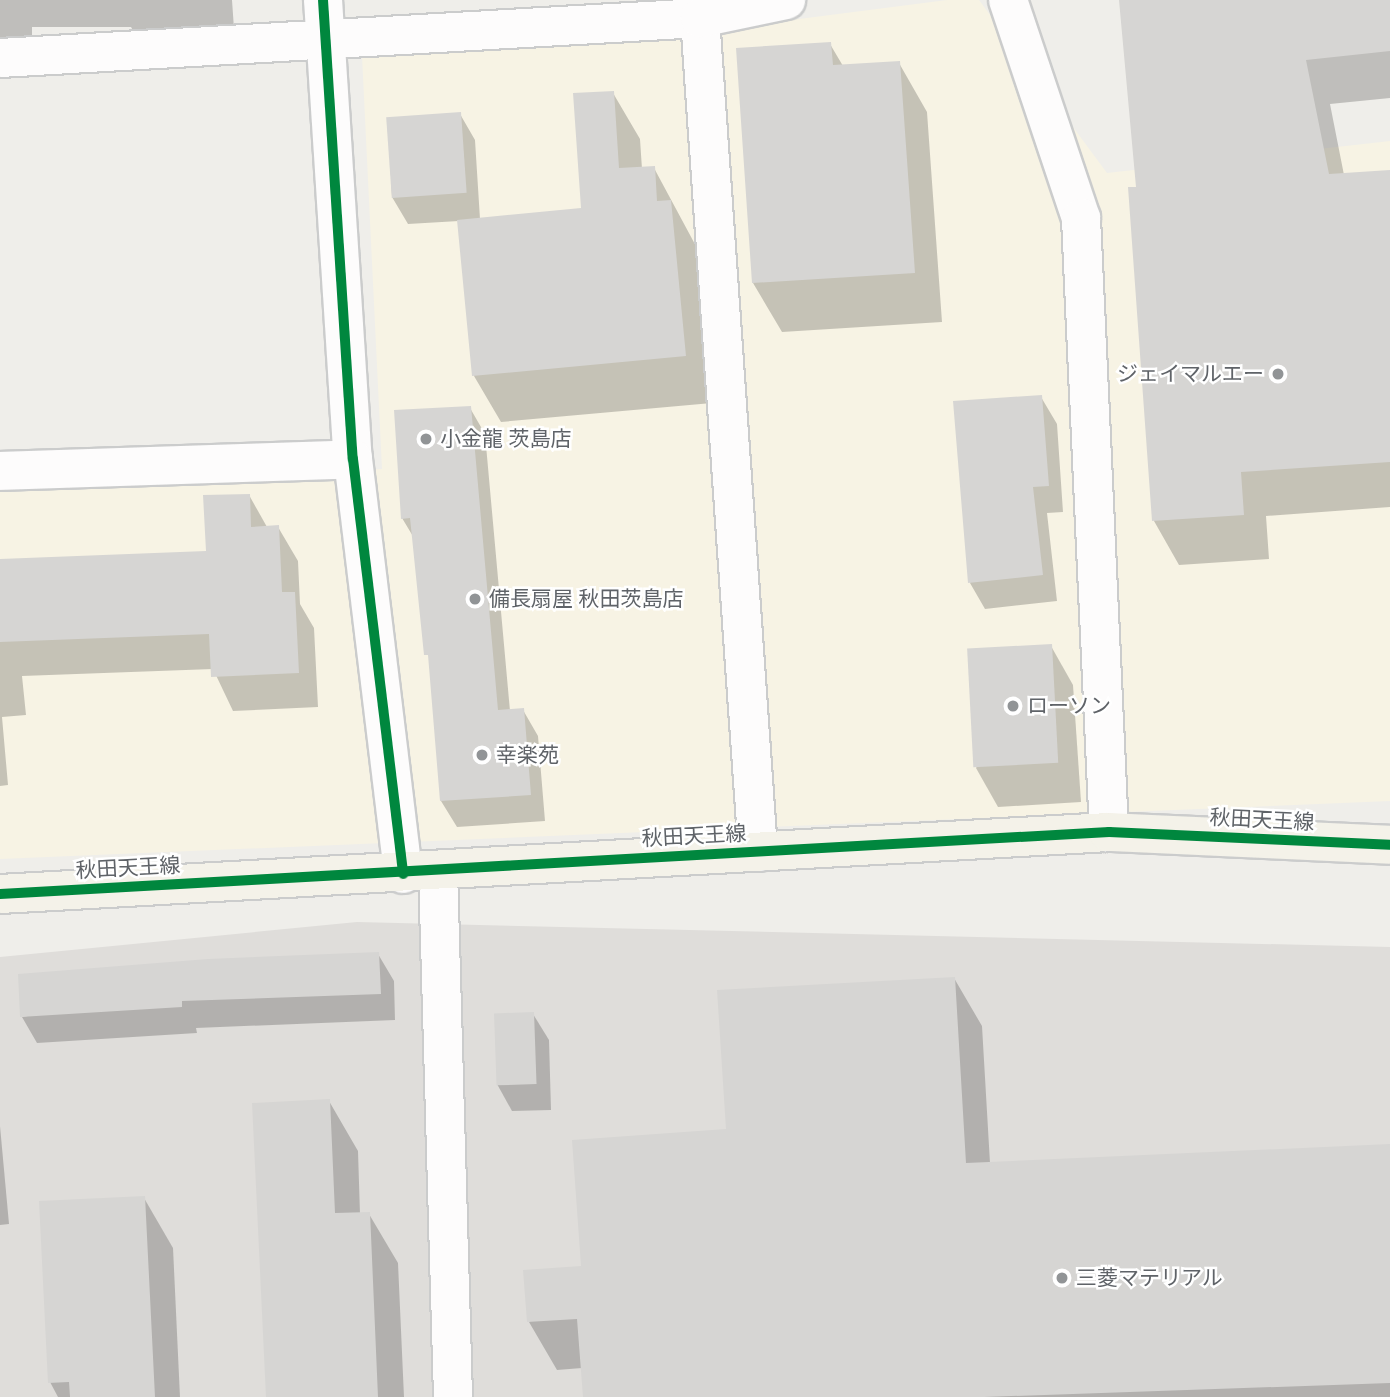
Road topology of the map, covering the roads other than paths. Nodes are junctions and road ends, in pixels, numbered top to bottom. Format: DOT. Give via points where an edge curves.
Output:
graph roads {
  1 [pos="323,0"];
  2 [pos="786,0"];
  3 [pos="1008,0"];
  4 [pos="700,18"];
  5 [pos="323,40"];
  6 [pos="0,58"];
  7 [pos="353,459"];
  8 [pos="0,471"];
  9 [pos="1109,832"];
  10 [pos="1390,845"];
  11 [pos="758,852"];
  12 [pos="421,872"];
  13 [pos="0,894"];
  14 [pos="453,1397"];
  1 -- 5 [label="street"];
  2 -- 4 [label="street"];
  3 -- 9 [label="street" via="1081,218"];
  4 -- 5 [label="street"];
  4 -- 11 [label="street"];
  5 -- 6 [label="street"];
  5 -- 7 [label="street"];
  7 -- 8 [label="street"];
  7 -- 12 [label="street"];
  9 -- 10 [label="main road, 秋田天王線"];
  9 -- 11 [label="main road, 秋田天王線"];
  11 -- 12 [label="main road, 秋田天王線"];
  12 -- 13 [label="main road, 秋田天王線"];
  12 -- 14 [label="street"];
}
